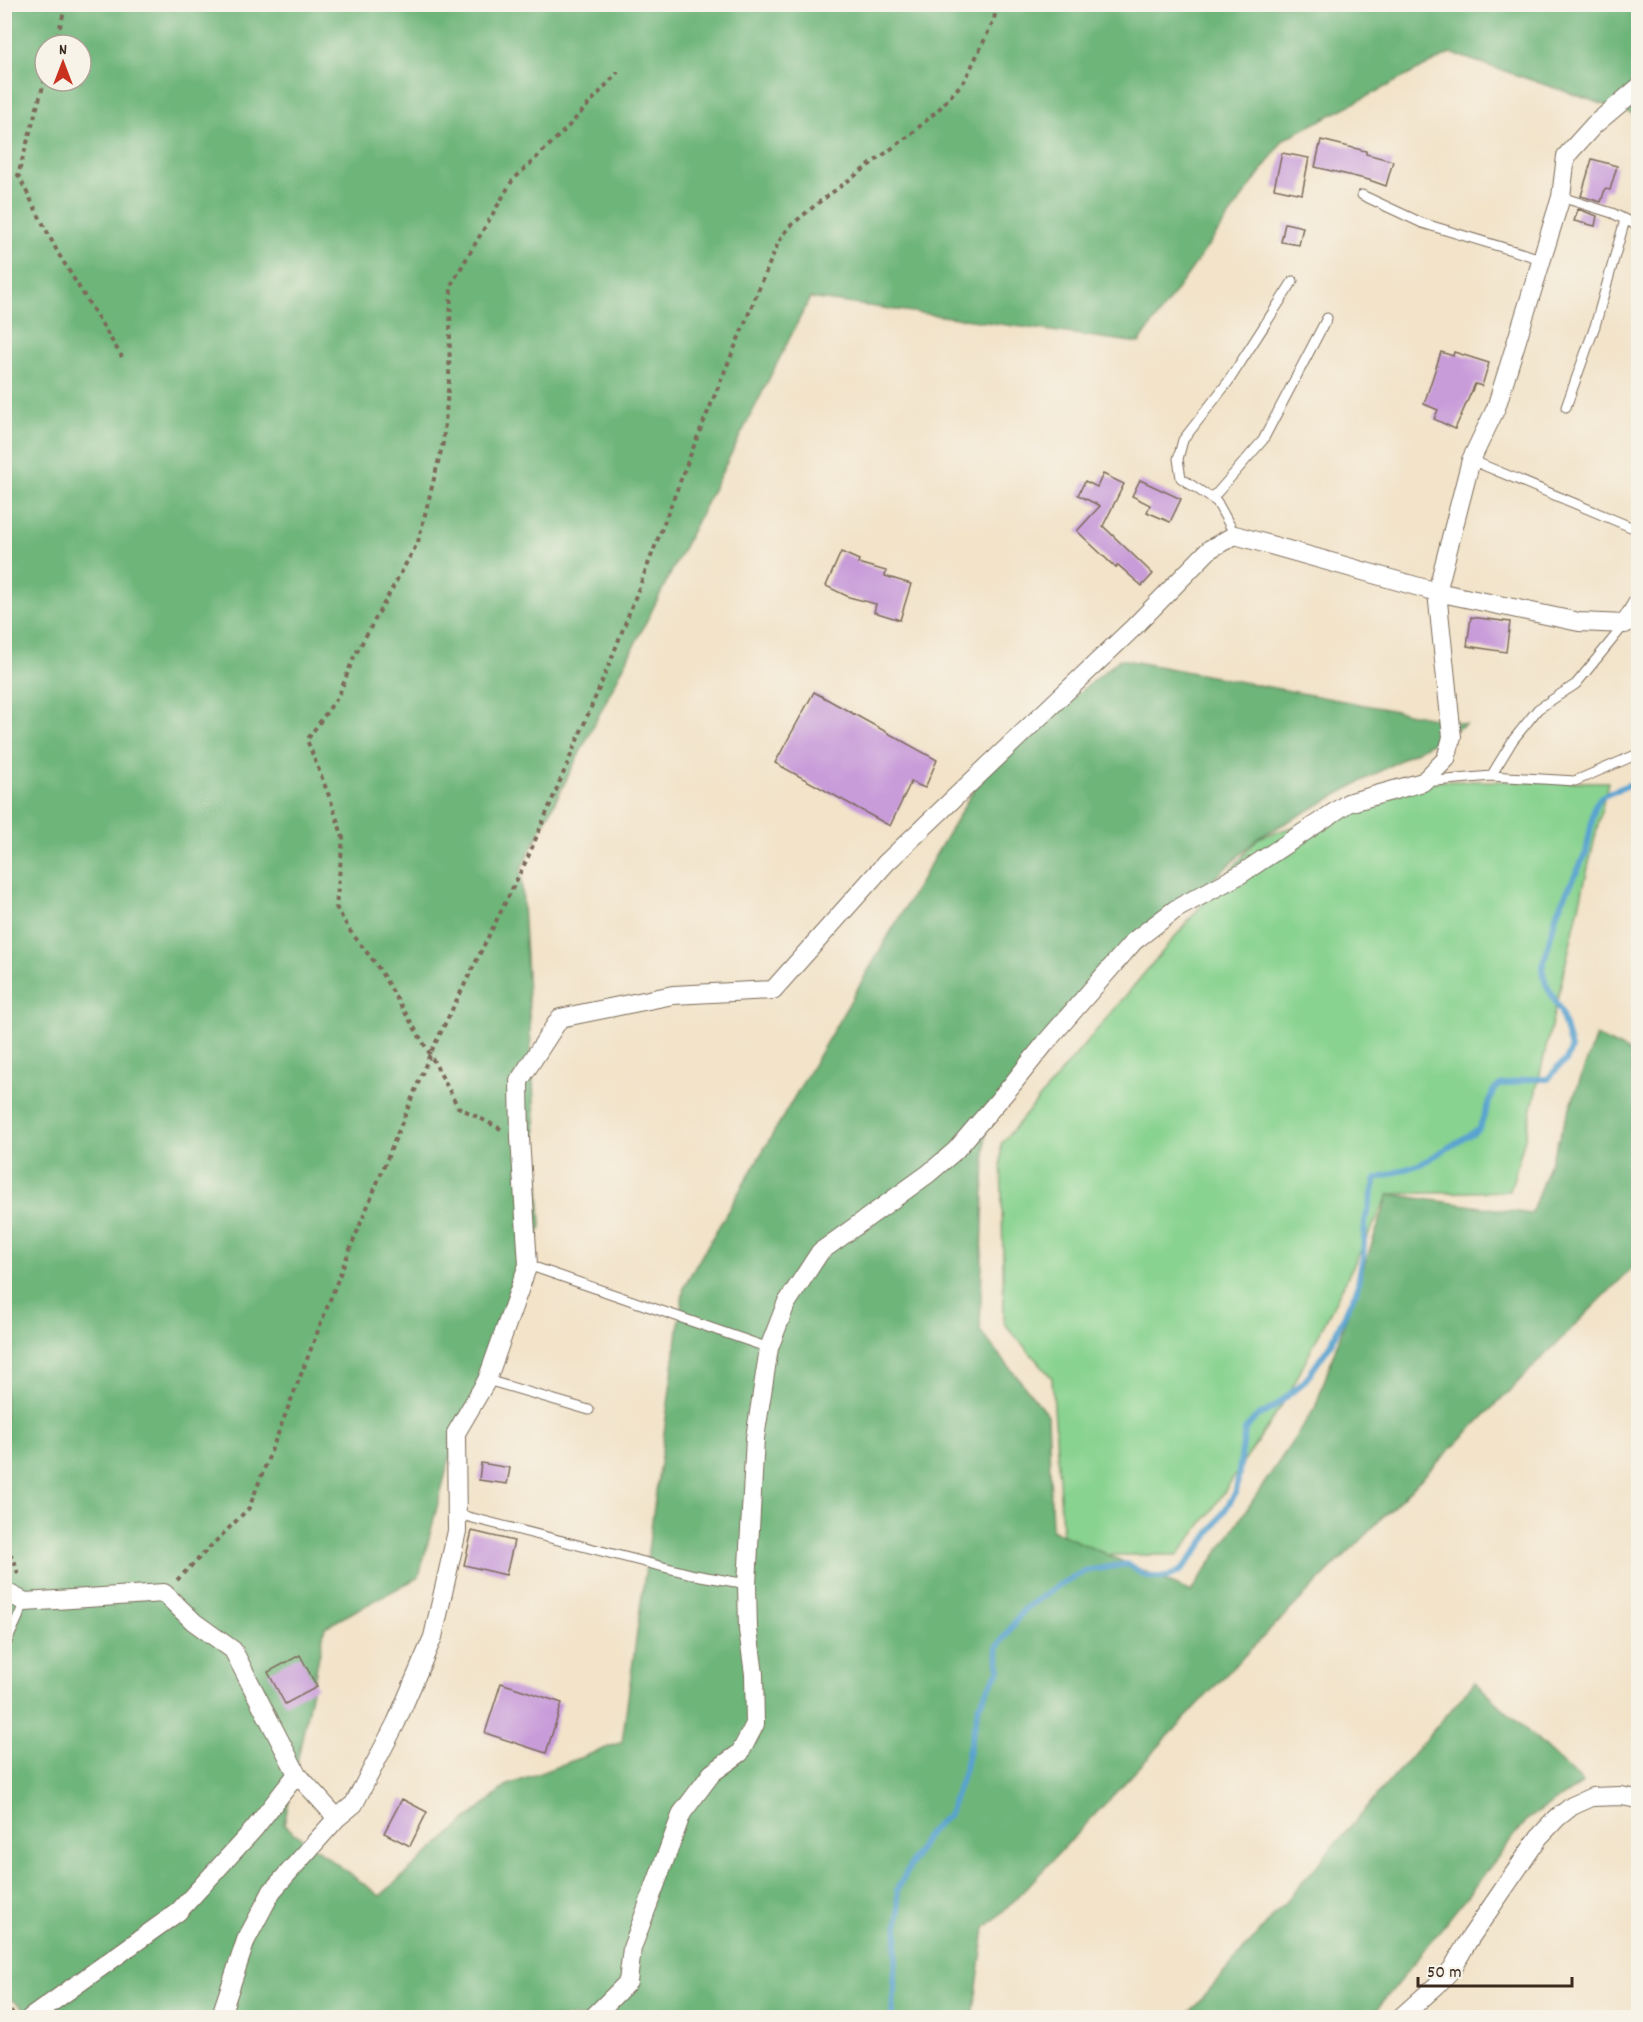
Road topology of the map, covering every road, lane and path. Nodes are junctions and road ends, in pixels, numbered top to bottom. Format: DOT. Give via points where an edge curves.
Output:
graph roads {
  1 [pos="66,4"];
  2 [pos="998,4"];
  3 [pos="58,33"];
  4 [pos="618,72"];
  5 [pos="1638,88"];
  6 [pos="41,93"];
  7 [pos="1362,195"];
  8 [pos="1561,197"];
  9 [pos="1625,220"];
  10 [pos="1638,225"];
  11 [pos="1541,259"];
  12 [pos="1293,281"];
  13 [pos="1327,318"];
  14 [pos="122,357"];
  15 [pos="1566,407"];
  16 [pos="1471,460"];
  17 [pos="1210,497"];
  18 [pos="1638,530"];
  19 [pos="1235,535"];
  20 [pos="1437,592"];
  21 [pos="1638,602"];
  22 [pos="1625,624"];
  23 [pos="1638,754"];
  24 [pos="1491,776"];
  25 [pos="1423,783"];
  26 [pos="430,1054"];
  27 [pos="520,1138"];
  28 [pos="528,1265"];
  29 [pos="770,1348"];
  30 [pos="487,1380"];
  31 [pos="589,1410"];
  32 [pos="457,1514"];
  33 [pos="4,1547"];
  34 [pos="747,1584"];
  35 [pos="4,1591"];
  36 [pos="164,1593"];
  37 [pos="26,1602"];
  38 [pos="4,1647"];
  39 [pos="297,1774"];
  40 [pos="1638,1799"];
  41 [pos="337,1818"];
  42 [pos="30,2018"];
  43 [pos="220,2018"];
  44 [pos="592,2018"];
  45 [pos="1400,2018"];
  1 -- 3 [label="path"];
  2 -- 26 [label="path" via="965,80 940,108 818,203 778,243 528,857"];
  4 -- 26 [label="path" via="512,181 451,285 443,443 418,542 353,659 339,695 307,740 342,838 336,907"];
  5 -- 8 [label="street" via="1594,125 1566,156"];
  6 -- 14 [label="path" via="18,175 58,253"];
  7 -- 11 [label="lane" via="1422,223"];
  8 -- 9 [label="lane"];
  8 -- 11 [label="street"];
  9 -- 10 [label="lane"];
  9 -- 15 [label="lane" via="1595,326"];
  11 -- 16 [label="street" via="1496,408"];
  12 -- 17 [label="lane" via="1228,382 1184,440 1178,459 1181,478"];
  13 -- 17 [label="lane" via="1263,440"];
  16 -- 18 [label="lane"];
  16 -- 20 [label="street"];
  17 -- 19 [label="lane" via="1217,502"];
  19 -- 20 [label="street"];
  19 -- 27 [label="street" via="1210,549 1133,628 886,863 773,990 673,995 560,1018 519,1081"];
  20 -- 22 [label="street" via="1579,622"];
  20 -- 25 [label="street" via="1452,738 1446,759"];
  21 -- 22 [label="street"];
  22 -- 24 [label="lane" via="1576,684 1538,709"];
  23 -- 24 [label="lane" via="1575,781"];
  24 -- 25 [label="lane"];
  25 -- 29 [label="street" via="1348,803 1241,874 1176,909 1134,941 955,1151 820,1252 786,1304"];
  26 -- 27 [label="path" via="458,1107"];
  26 -- 36 [label="path" via="249,1508"];
  27 -- 28 [label="street"];
  28 -- 29 [label="lane"];
  28 -- 30 [label="street"];
  29 -- 34 [label="street" via="755,1438"];
  30 -- 31 [label="lane"];
  30 -- 32 [label="street" via="456,1433"];
  32 -- 34 [label="lane" via="695,1575"];
  32 -- 41 [label="street" via="457,1530 433,1637 370,1778 354,1804"];
  33 -- 37 [label="path" via="14,1559"];
  34 -- 44 [label="street" via="755,1724 740,1753 712,1773 682,1813 632,1948 628,1982"];
  35 -- 37 [label="street"];
  36 -- 37 [label="street"];
  36 -- 39 [label="street" via="194,1622 233,1650"];
  37 -- 38 [label="lane"];
  39 -- 41 [label="street"];
  39 -- 42 [label="street" via="254,1829 178,1912"];
  40 -- 45 [label="street" via="1592,1797 1557,1818 1539,1837 1452,1969"];
  41 -- 43 [label="street" via="272,1891 246,1940"];
}
